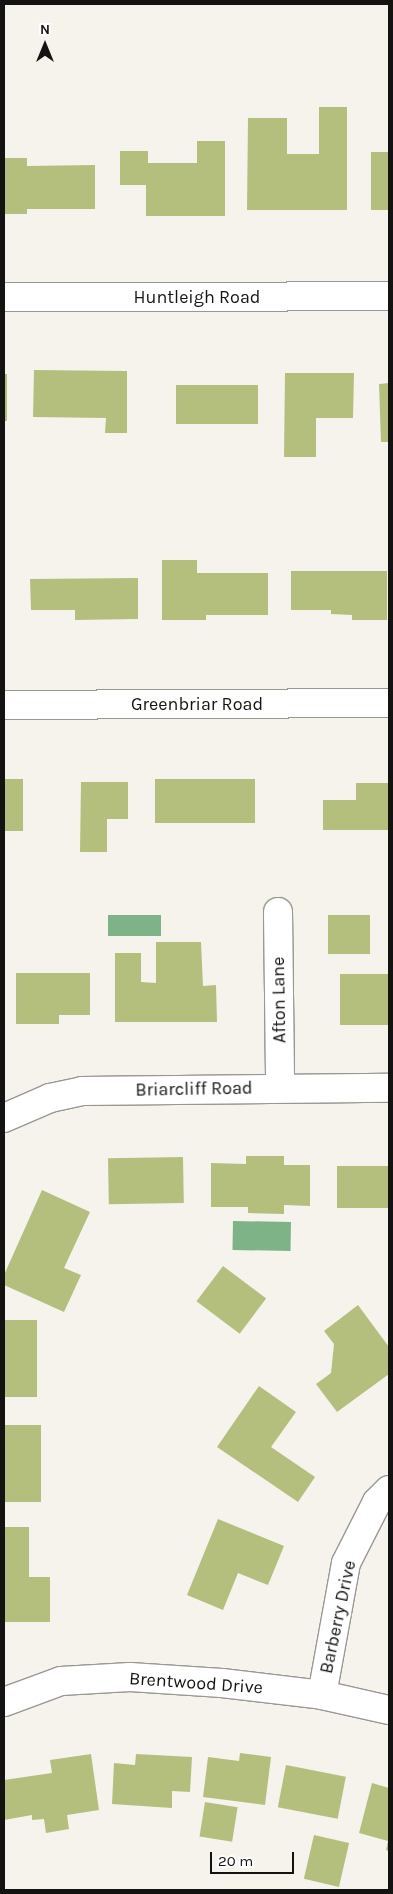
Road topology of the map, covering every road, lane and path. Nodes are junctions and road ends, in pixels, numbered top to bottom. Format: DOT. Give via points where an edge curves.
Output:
graph roads {
  1 [pos="389,296"];
  2 [pos="4,297"];
  3 [pos="389,703"];
  4 [pos="4,705"];
  5 [pos="278,912"];
  6 [pos="280,1088"];
  7 [pos="389,1088"];
  8 [pos="4,1118"];
  9 [pos="389,1490"];
  10 [pos="322,1695"];
  11 [pos="4,1702"];
  12 [pos="389,1710"];
  1 -- 2 [label="street, Huntleigh Road"];
  3 -- 4 [label="street, Greenbriar Road"];
  5 -- 6 [label="street, Afton Lane"];
  6 -- 7 [label="street, Briarcliff Road"];
  6 -- 8 [label="street, Briarcliff Road" via="82,1091 50,1098"];
  9 -- 10 [label="street, Barberry Drive" via="377,1502 346,1563"];
  10 -- 11 [label="street, Brentwood Drive" via="222,1683 130,1677 60,1681"];
  10 -- 12 [label="street, Brentwood Drive"];
}
